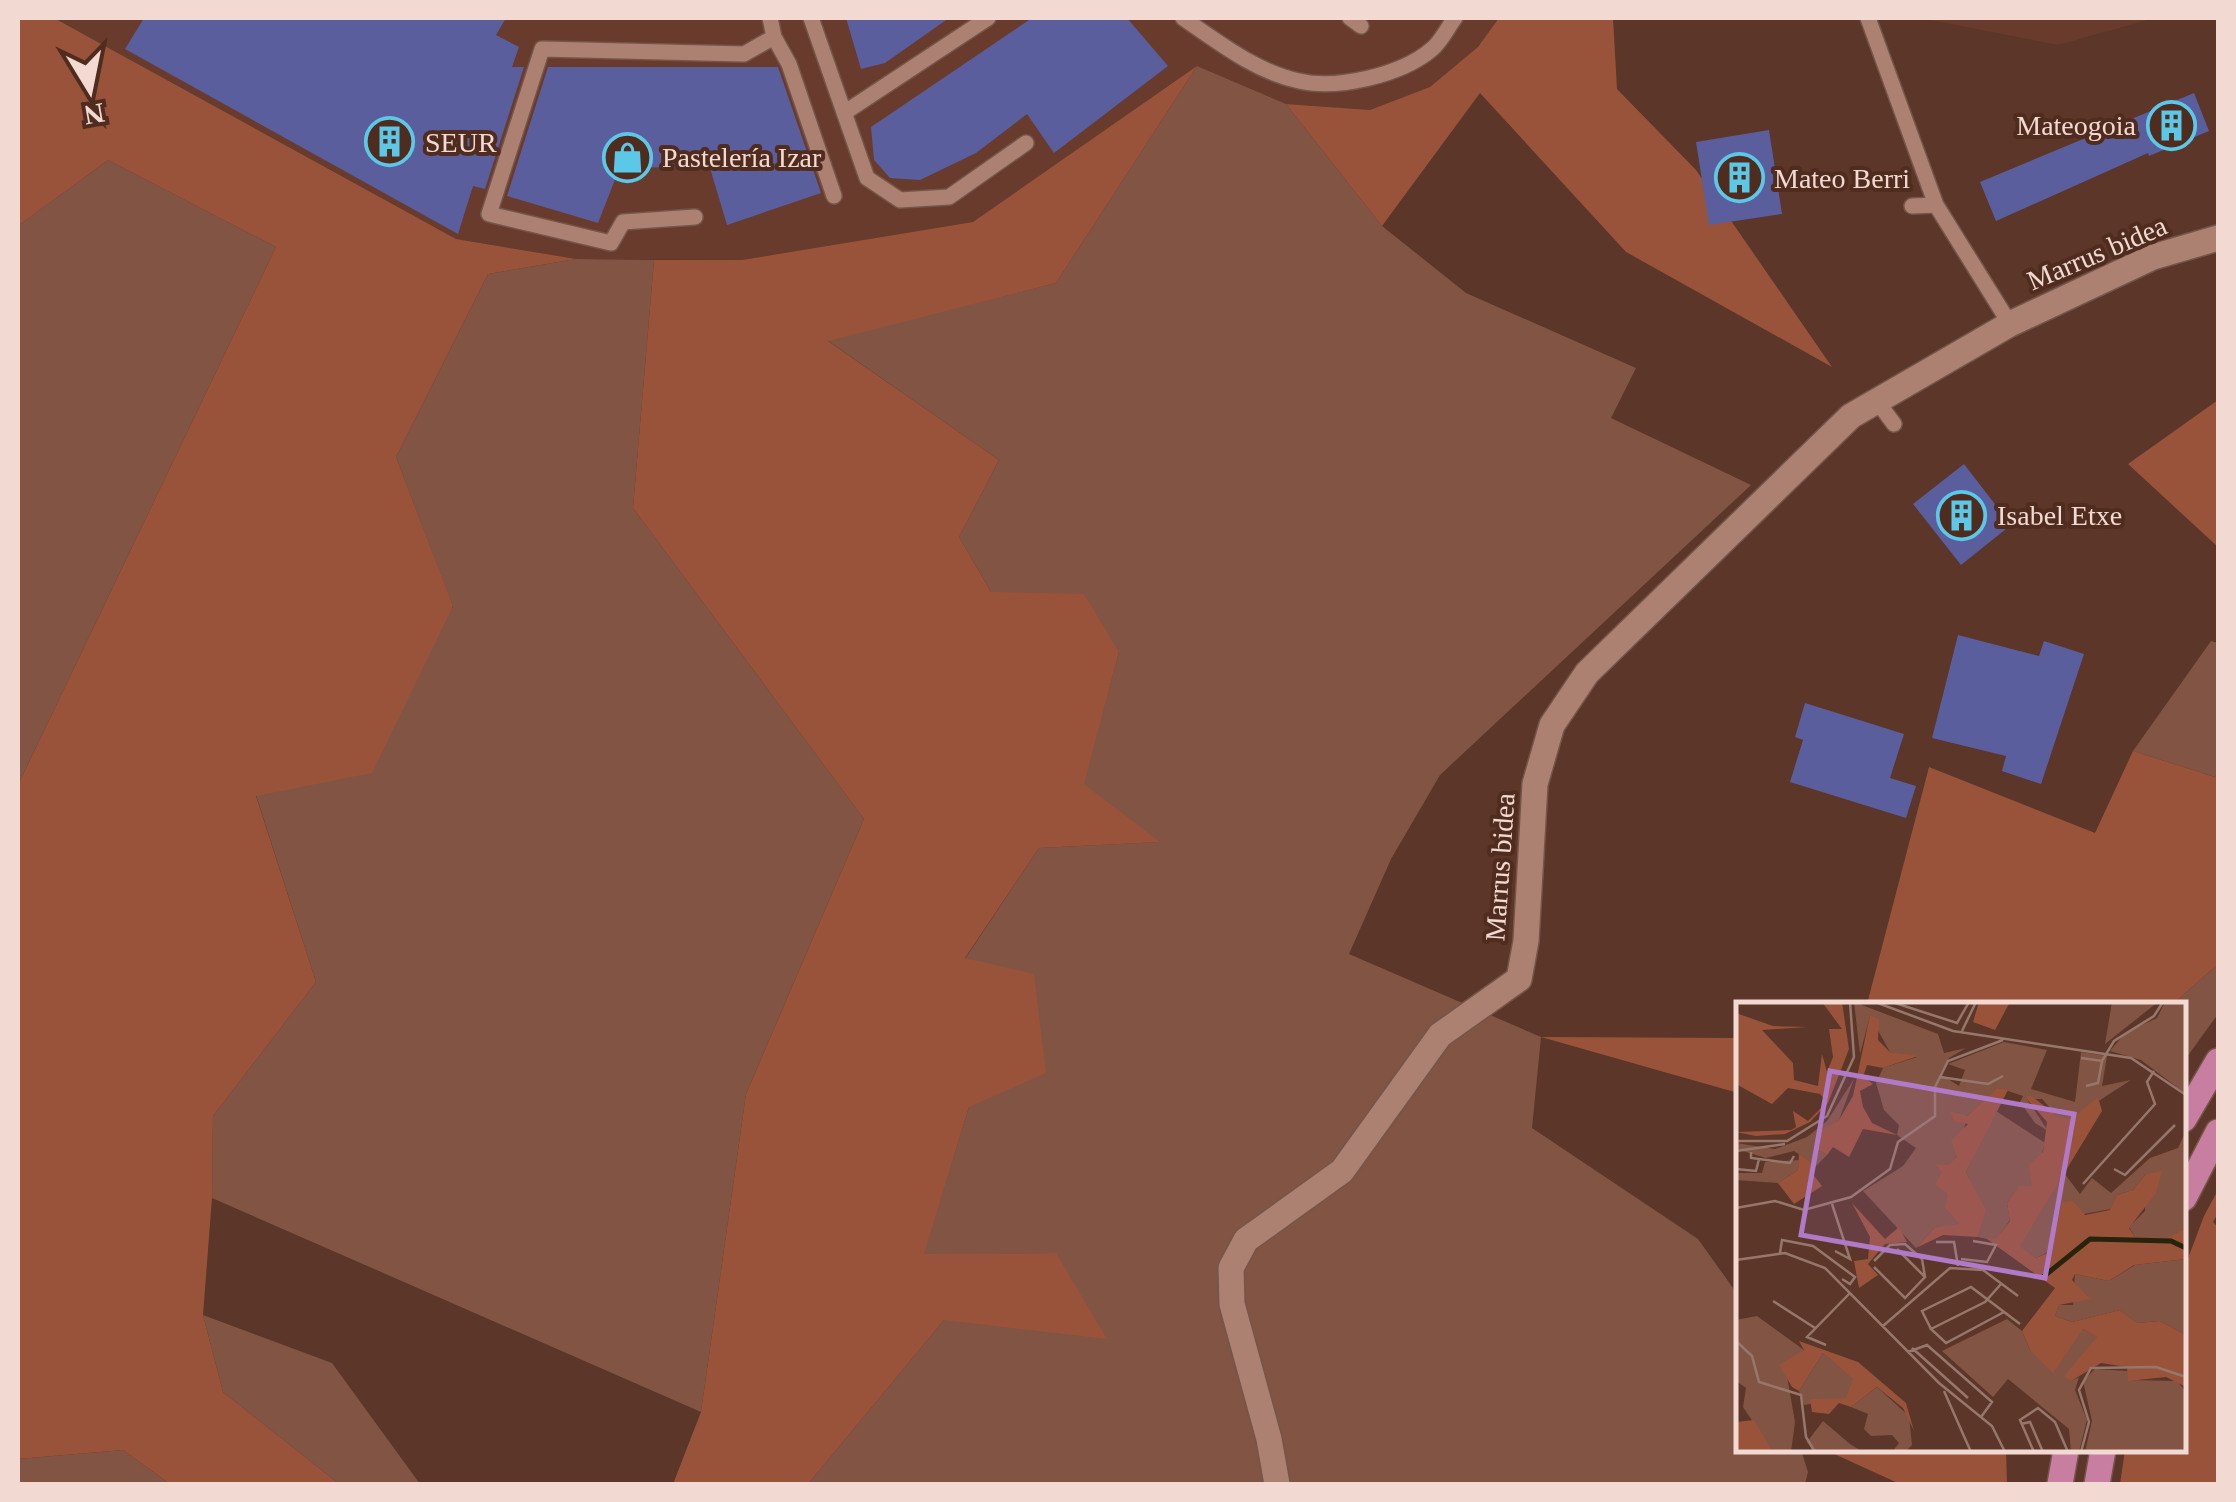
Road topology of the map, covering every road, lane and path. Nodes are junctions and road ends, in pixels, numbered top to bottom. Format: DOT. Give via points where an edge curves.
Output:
graph roads {
  1 [pos="770,18"];
  2 [pos="811,18"];
  3 [pos="988,18"];
  4 [pos="1183,18"];
  5 [pos="1454,18"];
  6 [pos="1868,18"];
  7 [pos="1206,24"];
  8 [pos="774,37"];
  9 [pos="844,113"];
  10 [pos="1026,143"];
  11 [pos="834,196"];
  12 [pos="1936,205"];
  13 [pos="1912,206"];
  14 [pos="695,216"];
  15 [pos="2218,238"];
  16 [pos="1982,244"];
  17 [pos="1965,252"];
  18 [pos="2010,324"];
  19 [pos="1877,401"];
  20 [pos="1894,424"];
  21 [pos="2218,1062"];
  22 [pos="2186,1117"];
  23 [pos="2218,1132"];
  24 [pos="2186,1194"];
  25 [pos="2066,1452"];
  26 [pos="2104,1452"];
  27 [pos="1277,1484"];
  28 [pos="2060,1484"];
  29 [pos="2097,1484"];
  1 -- 8 [label="lane"];
  2 -- 9 [label="lane"];
  3 -- 9 [label="lane"];
  4 -- 7 [label="lane"];
  5 -- 7 [label="lane" via="1434,49 1393,72 1344,82 1299,82 1243,59"];
  6 -- 12 [label="lane"];
  8 -- 11 [label="lane"];
  8 -- 14 [label="lane" via="744,54 542,48 489,214 611,243 623,222"];
  9 -- 10 [label="lane" via="867,178 900,200 949,197"];
  12 -- 13 [label="lane"];
  12 -- 17 [label="lane"];
  15 -- 18 [label="street, Marrus bidea" via="2153,257"];
  16 -- 17 [label="lane"];
  17 -- 18 [label="lane"];
  18 -- 19 [label="street, Marrus bidea"];
  19 -- 20 [label="lane"];
  19 -- 27 [label="street, Marrus bidea" via="1818,446 1587,673 1552,725 1535,784 1520,980 1440,1035 1342,1171 1246,1240 1232,1268 1232,1304"];
  21 -- 22 [label="main road"];
  23 -- 24 [label="main road"];
  25 -- 28 [label="main road"];
  26 -- 29 [label="main road"];
}
